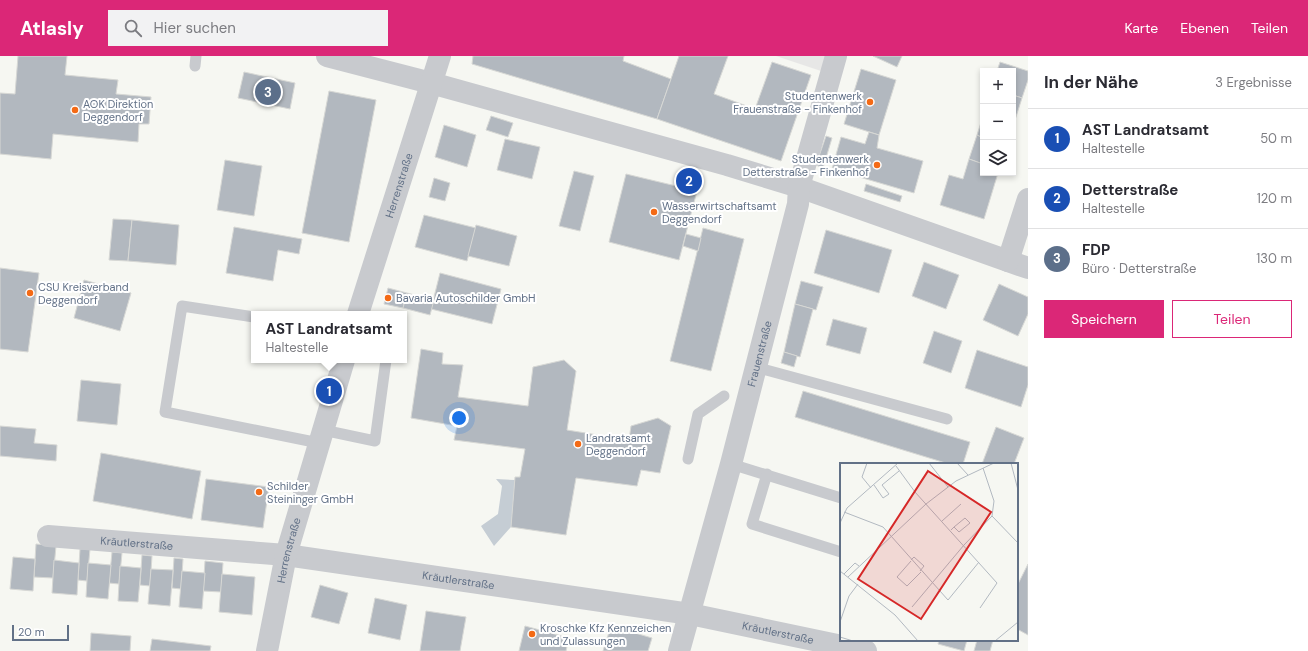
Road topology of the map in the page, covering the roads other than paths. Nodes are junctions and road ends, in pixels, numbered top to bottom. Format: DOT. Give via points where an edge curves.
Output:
graph roads {
  1 [pos="327,56"];
  2 [pos="440,56"];
  3 [pos="835,57"];
  4 [pos="431,83"];
  5 [pos="799,186"];
  6 [pos="1028,199"];
  7 [pos="1018,264"];
  8 [pos="359,311"];
  9 [pos="251,317"];
  10 [pos="343,363"];
  11 [pos="386,363"];
  12 [pos="755,367"];
  13 [pos="724,396"];
  14 [pos="947,418"];
  15 [pos="321,437"];
  16 [pos="688,458"];
  17 [pos="731,464"];
  18 [pos="767,474"];
  19 [pos="840,498"];
  20 [pos="48,536"];
  21 [pos="840,552"];
  22 [pos="286,555"];
  23 [pos="690,614"];
  24 [pos="267,651"];
  25 [pos="679,651"];
  26 [pos="866,651"];
  1 -- 4 [label="street"];
  2 -- 4 [label="street, Herrenstraße"];
  3 -- 5 [label="street, Frauenstraße"];
  4 -- 5 [label="street"];
  4 -- 8 [label="street, Herrenstraße"];
  5 -- 7 [label="street"];
  5 -- 12 [label="street, Frauenstraße" via="798,204"];
  6 -- 7 [label="street"];
  9 -- 15 [label="lane" via="182,306 165,412"];
  10 -- 15 [label="street, Herrenstraße"];
  11 -- 15 [label="lane" via="375,441"];
  12 -- 14 [label="lane"];
  12 -- 17 [label="street, Frauenstraße"];
  13 -- 16 [label="lane" via="698,414"];
  15 -- 22 [label="street, Herrenstraße"];
  17 -- 18 [label="lane"];
  17 -- 23 [label="street, Frauenstraße"];
  18 -- 19 [label="lane"];
  18 -- 21 [label="lane" via="752,524"];
  20 -- 22 [label="street, Kräutlerstraße"];
  22 -- 23 [label="street, Kräutlerstraße"];
  22 -- 24 [label="street, Herrenstraße"];
  23 -- 25 [label="street, Frauenstraße"];
  23 -- 26 [label="street, Kräutlerstraße"];
}
